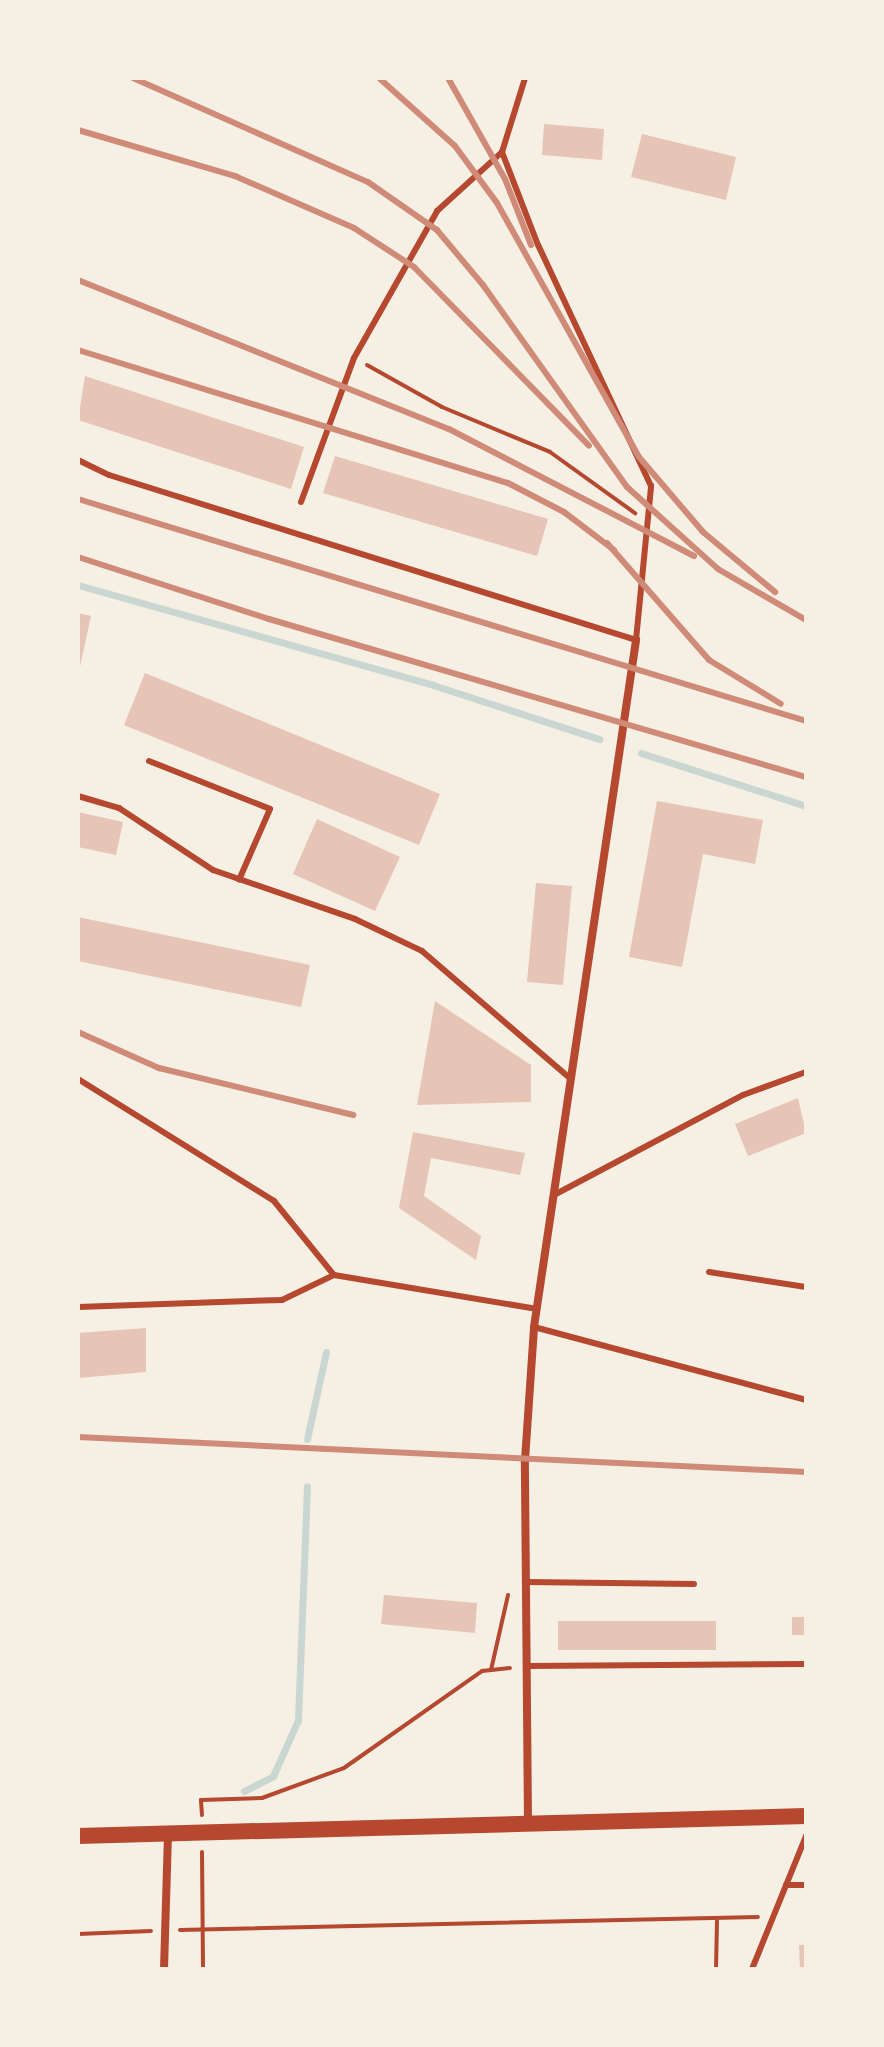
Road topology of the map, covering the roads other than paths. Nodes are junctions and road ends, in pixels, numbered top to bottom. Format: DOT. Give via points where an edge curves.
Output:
graph roads {
  1 [pos="525,78"];
  2 [pos="502,152"];
  3 [pos="78,460"];
  4 [pos="301,502"];
  5 [pos="636,640"];
  6 [pos="149,761"];
  7 [pos="78,796"];
  8 [pos="239,880"];
  9 [pos="806,1072"];
  10 [pos="78,1079"];
  11 [pos="571,1079"];
  12 [pos="554,1195"];
  13 [pos="709,1272"];
  14 [pos="334,1275"];
  15 [pos="806,1287"];
  16 [pos="78,1307"];
  17 [pos="537,1309"];
  18 [pos="534,1327"];
  19 [pos="806,1400"];
  20 [pos="526,1582"];
  21 [pos="694,1584"];
  22 [pos="806,1664"];
  23 [pos="527,1666"];
  24 [pos="806,1816"];
  25 [pos="528,1822"];
  26 [pos="168,1835"];
  27 [pos="78,1836"];
  28 [pos="806,1836"];
  29 [pos="786,1885"];
  30 [pos="806,1885"];
  31 [pos="164,1969"];
  32 [pos="752,1969"];
  1 -- 2 [label="lane"];
  2 -- 4 [label="lane" via="437,211 354,358"];
  2 -- 5 [label="lane" via="538,245 651,486"];
  3 -- 5 [label="lane" via="109,475"];
  5 -- 11 [label="street"];
  6 -- 8 [label="lane" via="270,809"];
  7 -- 8 [label="lane" via="119,808 213,870"];
  8 -- 11 [label="lane" via="355,919 422,951"];
  9 -- 12 [label="lane" via="743,1095"];
  10 -- 14 [label="lane" via="274,1201"];
  11 -- 12 [label="street"];
  12 -- 17 [label="street"];
  13 -- 15 [label="lane"];
  14 -- 16 [label="lane" via="282,1300"];
  14 -- 17 [label="lane"];
  17 -- 18 [label="street"];
  18 -- 19 [label="lane"];
  18 -- 20 [label="street" via="525,1460"];
  20 -- 21 [label="lane"];
  20 -- 23 [label="street"];
  22 -- 23 [label="lane"];
  23 -- 25 [label="street"];
  24 -- 25 [label="main road"];
  25 -- 26 [label="main road"];
  26 -- 27 [label="main road"];
  26 -- 31 [label="street"];
  28 -- 29 [label="lane"];
  29 -- 30 [label="lane"];
  29 -- 32 [label="lane"];
}
